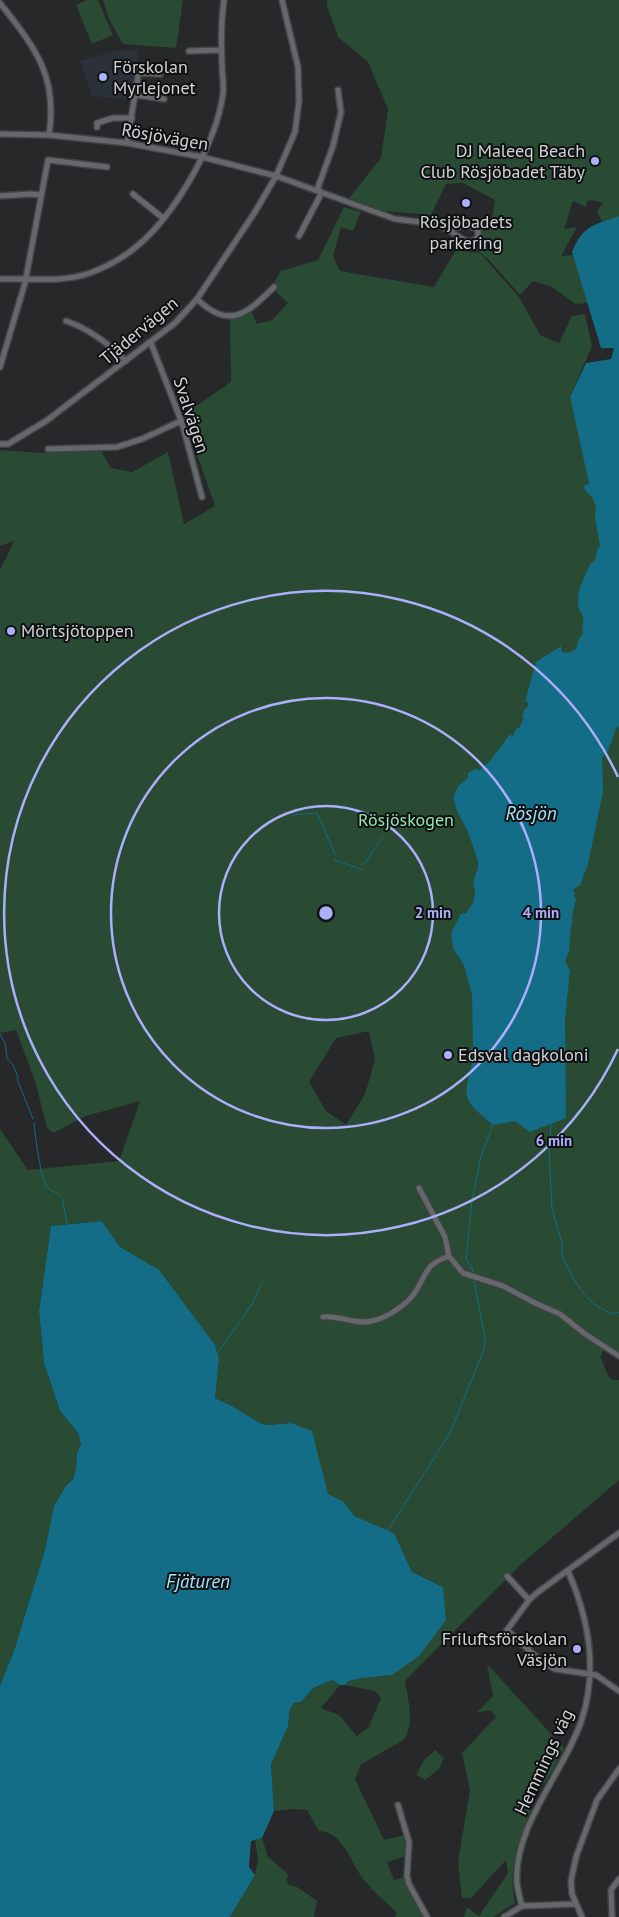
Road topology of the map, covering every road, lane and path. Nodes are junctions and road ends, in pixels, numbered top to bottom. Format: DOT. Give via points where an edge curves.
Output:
graph roads {
  1 [pos="224,0"];
  2 [pos="282,0"];
  3 [pos="0,3"];
  4 [pos="221,50"];
  5 [pos="189,51"];
  6 [pos="160,74"];
  7 [pos="338,90"];
  8 [pos="136,95"];
  9 [pos="164,99"];
  10 [pos="132,118"];
  11 [pos="97,127"];
  12 [pos="0,134"];
  13 [pos="49,135"];
  14 [pos="127,144"];
  15 [pos="202,157"];
  16 [pos="107,167"];
  17 [pos="276,176"];
  18 [pos="319,190"];
  19 [pos="133,194"];
  20 [pos="41,195"];
  21 [pos="0,196"];
  22 [pos="163,218"];
  23 [pos="447,229"];
  24 [pos="299,236"];
  25 [pos="25,278"];
  26 [pos="0,279"];
  27 [pos="274,287"];
  28 [pos="197,299"];
  29 [pos="66,321"];
  30 [pos="151,343"];
  31 [pos="126,361"];
  32 [pos="0,367"];
  33 [pos="181,421"];
  34 [pos="0,444"];
  35 [pos="48,449"];
  36 [pos="202,497"];
  37 [pos="419,1188"];
  38 [pos="449,1256"];
  39 [pos="323,1317"];
  40 [pos="619,1356"];
  41 [pos="619,1533"];
  42 [pos="568,1571"];
  43 [pos="507,1576"];
  44 [pos="528,1600"];
  45 [pos="590,1674"];
  46 [pos="619,1691"];
  47 [pos="619,1769"];
  48 [pos="398,1805"];
  49 [pos="619,1879"];
  50 [pos="611,1899"];
  51 [pos="619,1899"];
  52 [pos="576,1904"];
  53 [pos="522,1906"];
  54 [pos="427,1917"];
  55 [pos="504,1917"];
  56 [pos="582,1917"];
  57 [pos="612,1917"];
  1 -- 4 [label="street"];
  2 -- 17 [label="street, Tjädervägen" via="298,67 299,101 295,132"];
  3 -- 13 [label="street" via="44,67 52,106"];
  4 -- 5 [label="street"];
  4 -- 15 [label="street" via="223,94 214,129"];
  6 -- 8 [label="street" via="140,72"];
  7 -- 18 [label="street" via="341,112"];
  8 -- 9 [label="street"];
  8 -- 10 [label="street"];
  10 -- 11 [label="street" via="113,118 98,123"];
  10 -- 14 [label="street"];
  12 -- 13 [label="street, Rösjövägen"];
  13 -- 14 [label="street, Rösjövägen"];
  14 -- 15 [label="street, Rösjövägen"];
  15 -- 17 [label="street, Rösjövägen"];
  15 -- 22 [label="street"];
  16 -- 20 [label="street" via="48,160"];
  17 -- 18 [label="street, Rösjövägen"];
  17 -- 28 [label="street, Tjädervägen"];
  18 -- 23 [label="street, Rösjövägen" via="395,219 436,224"];
  18 -- 24 [label="street" via="320,196"];
  19 -- 22 [label="street"];
  20 -- 21 [label="street"];
  20 -- 25 [label="street"];
  22 -- 25 [label="street" via="136,247 90,273 65,279"];
  23 -- 23 [label="street, Rösjövägen" via="472,242 479,233 477,228 468,225"];
  25 -- 26 [label="street"];
  25 -- 32 [label="street"];
  27 -- 28 [label="street" via="240,314 222,316 209,311"];
  28 -- 30 [label="street, Tjädervägen" via="176,323"];
  29 -- 31 [label="street" via="106,342"];
  30 -- 31 [label="street, Tjädervägen"];
  30 -- 33 [label="street, Svalvägen"];
  31 -- 34 [label="street, Tjädervägen" via="46,421 8,444"];
  33 -- 35 [label="street" via="117,447"];
  33 -- 36 [label="street, Svalvägen"];
  37 -- 38 [label="street" via="445,1237"];
  38 -- 39 [label="street" via="436,1261 425,1271 415,1292 388,1315 364,1323 334,1316"];
  38 -- 40 [label="street" via="467,1275 503,1286 560,1314"];
  41 -- 42 [label="street"];
  42 -- 44 [label="street"];
  42 -- 45 [label="street, Hemmings väg" via="587,1626"];
  43 -- 44 [label="street"];
  44 -- 45 [label="street" via="506,1630 542,1662 555,1669"];
  45 -- 46 [label="street"];
  45 -- 53 [label="street, Hemmings väg" via="582,1720 520,1852 517,1883"];
  47 -- 52 [label="street" via="597,1800 576,1857 571,1881"];
  48 -- 54 [label="street" via="409,1842 409,1884"];
  49 -- 50 [label="street" via="611,1890"];
  50 -- 51 [label="street"];
  50 -- 57 [label="street"];
  52 -- 53 [label="street"];
  52 -- 56 [label="street"];
  53 -- 55 [label="street"];
}
